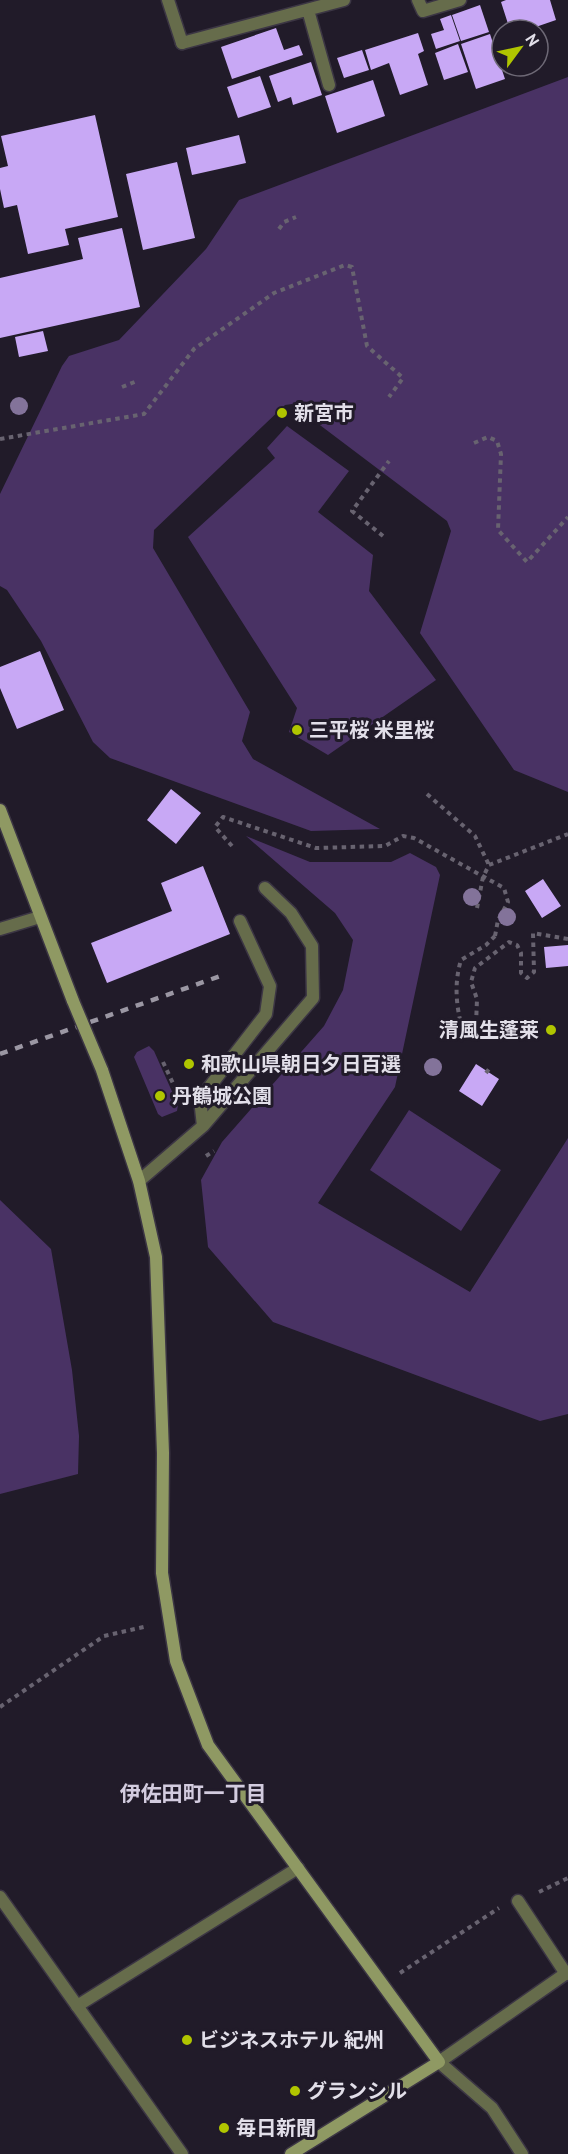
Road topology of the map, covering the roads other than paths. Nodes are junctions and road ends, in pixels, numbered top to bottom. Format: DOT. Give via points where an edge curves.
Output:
graph roads {
  1 [pos="168,0"];
  2 [pos="344,0"];
  3 [pos="418,0"];
  4 [pos="460,0"];
  5 [pos="308,10"];
  6 [pos="329,85"];
  7 [pos="0,810"];
  8 [pos="265,888"];
  9 [pos="40,917"];
  10 [pos="240,921"];
  11 [pos="0,929"];
  12 [pos="203,1126"];
  13 [pos="139,1182"];
  14 [pos="298,1868"];
  15 [pos="0,1897"];
  16 [pos="518,1901"];
  17 [pos="567,1973"];
  18 [pos="77,2006"];
  19 [pos="439,2062"];
  20 [pos="182,2154"];
  21 [pos="291,2154"];
  22 [pos="522,2154"];
  1 -- 5 [label="street" via="182,43"];
  2 -- 5 [label="street"];
  3 -- 4 [label="street" via="423,11"];
  5 -- 6 [label="street"];
  7 -- 9 [label="street"];
  8 -- 12 [label="street" via="291,913 312,946 313,998"];
  9 -- 11 [label="street"];
  9 -- 13 [label="street, bridge" via="102,1070"];
  10 -- 12 [label="street" via="270,986 266,1014 200,1099"];
  12 -- 13 [label="street"];
  13 -- 14 [label="street" via="156,1257 163,1453 162,1573 176,1661 208,1744"];
  14 -- 18 [label="street"];
  14 -- 19 [label="street"];
  15 -- 18 [label="street"];
  16 -- 17 [label="street"];
  17 -- 19 [label="street"];
  18 -- 20 [label="street"];
  19 -- 21 [label="street"];
  19 -- 22 [label="street" via="492,2108"];
}
